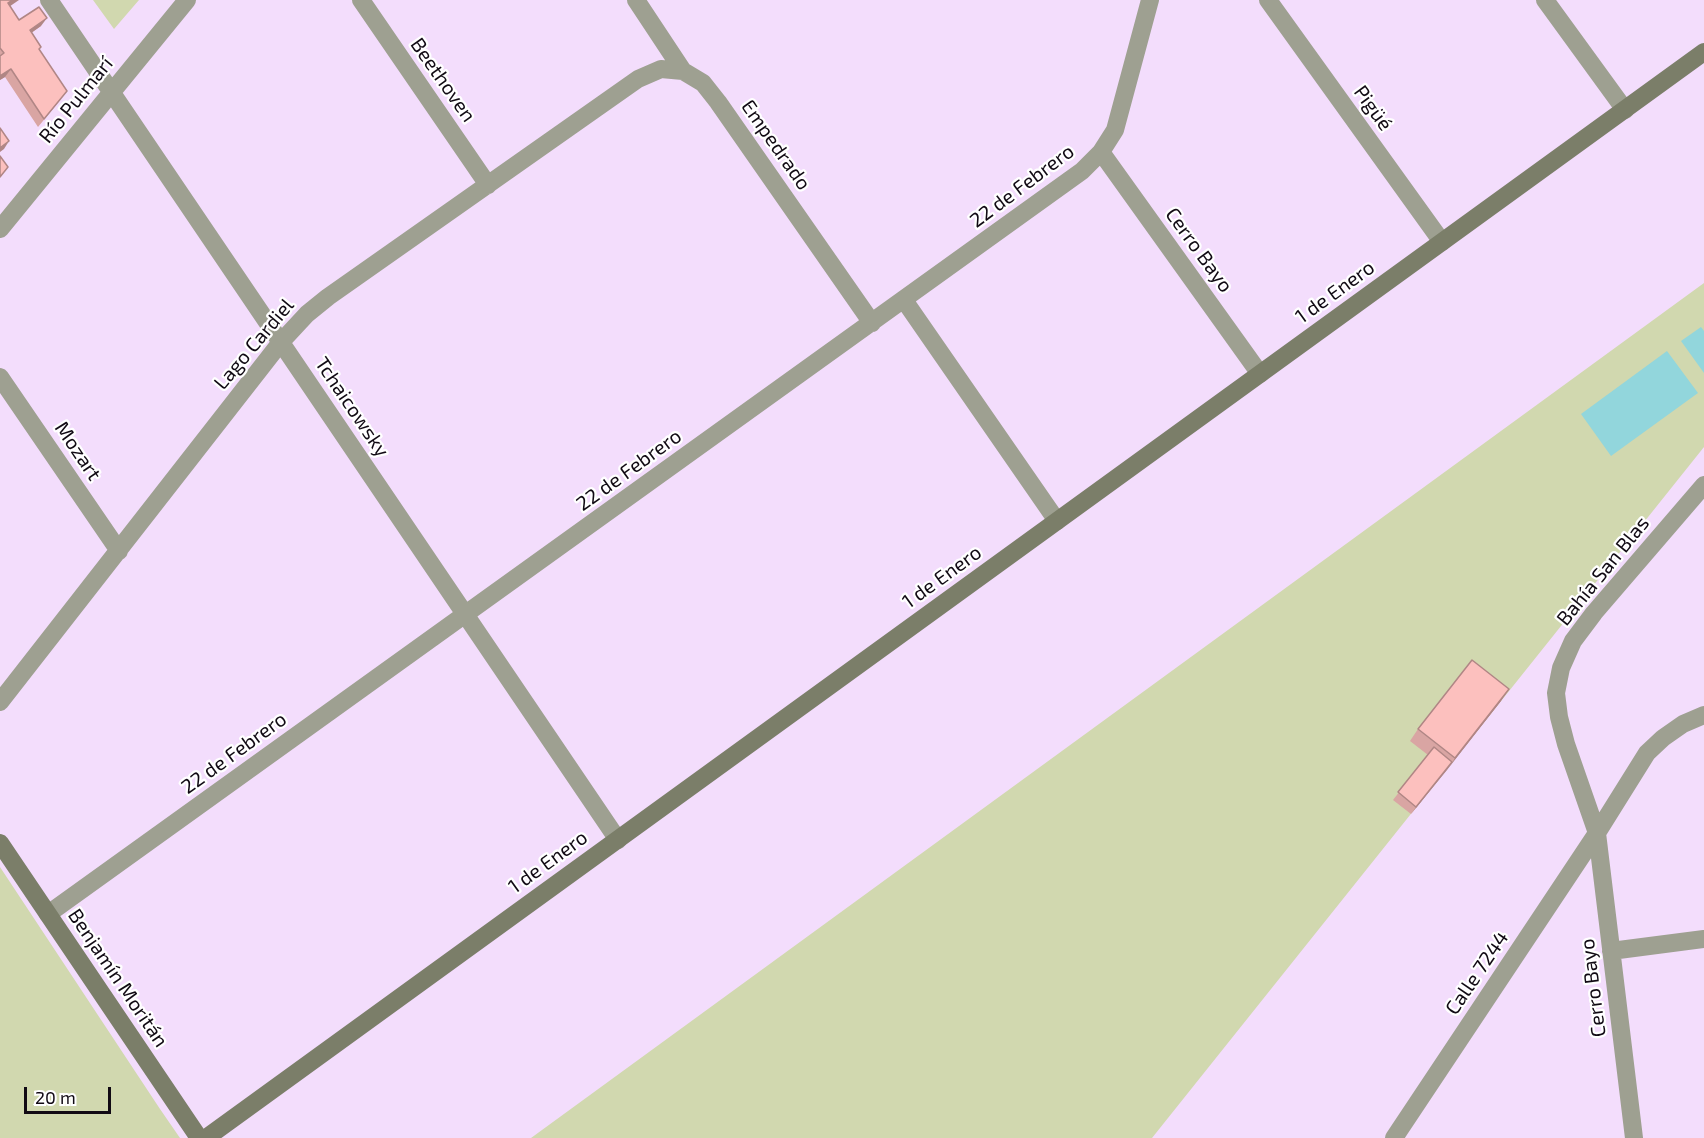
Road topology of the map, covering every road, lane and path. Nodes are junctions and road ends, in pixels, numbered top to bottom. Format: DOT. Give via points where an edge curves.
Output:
graph roads {
  1 [pos="49,0"];
  2 [pos="187,0"];
  3 [pos="361,0"];
  4 [pos="636,0"];
  5 [pos="1150,0"];
  6 [pos="1268,0"];
  7 [pos="1545,0"];
  8 [pos="1704,52"];
  9 [pos="683,71"];
  10 [pos="111,92"];
  11 [pos="1625,110"];
  12 [pos="1101,152"];
  13 [pos="488,185"];
  14 [pos="0,229"];
  15 [pos="1442,242"];
  16 [pos="904,300"];
  17 [pos="872,323"];
  18 [pos="281,342"];
  19 [pos="1260,374"];
  20 [pos="0,377"];
  21 [pos="1704,485"];
  22 [pos="1057,521"];
  23 [pos="119,551"];
  24 [pos="466,615"];
  25 [pos="0,702"];
  26 [pos="1704,715"];
  27 [pos="1597,833"];
  28 [pos="618,840"];
  29 [pos="0,843"];
  30 [pos="48,914"];
  31 [pos="1704,939"];
  32 [pos="1611,951"];
  33 [pos="199,1138"];
  34 [pos="206,1138"];
  35 [pos="1394,1138"];
  36 [pos="1634,1138"];
  1 -- 10 [label="street, Tchaicowsky"];
  2 -- 10 [label="street, Río Pulmarí"];
  3 -- 13 [label="street, Beethoven"];
  4 -- 9 [label="street, Empedrado"];
  5 -- 12 [label="street, 22 de Febrero" via="1120,118"];
  6 -- 15 [label="street, Pigüé"];
  7 -- 11 [label="street"];
  8 -- 11 [label="street, 1 de Enero"];
  9 -- 13 [label="street, Lago Cardiel" via="661,69 638,80"];
  9 -- 17 [label="street, Empedrado" via="703,83 718,102"];
  10 -- 14 [label="street, Río Pulmarí"];
  10 -- 18 [label="street, Tchaicowsky"];
  11 -- 15 [label="street, 1 de Enero"];
  12 -- 16 [label="street, 22 de Febrero" via="1072,180"];
  12 -- 19 [label="street, Cerro Bayo"];
  13 -- 18 [label="street, Lago Cardiel" via="328,297"];
  15 -- 19 [label="street, 1 de Enero"];
  16 -- 17 [label="street, 22 de Febrero"];
  16 -- 22 [label="street"];
  17 -- 24 [label="street, 22 de Febrero"];
  18 -- 23 [label="street, Lago Cardiel"];
  18 -- 24 [label="street, Tchaicowsky"];
  19 -- 22 [label="street, 1 de Enero"];
  20 -- 23 [label="street, Mozart"];
  21 -- 27 [label="street, Bahía San Blas" via="1594,613 1561,668 1556,693 1559,717"];
  22 -- 28 [label="street, 1 de Enero"];
  23 -- 25 [label="street, Lago Cardiel"];
  24 -- 28 [label="street, Tchaicowsky"];
  24 -- 30 [label="street, 22 de Febrero"];
  26 -- 27 [label="street, Calle 7244" via="1683,724 1647,753"];
  27 -- 32 [label="street, Cerro Bayo"];
  27 -- 35 [label="street, Calle 7244"];
  28 -- 34 [label="street, 1 de Enero"];
  29 -- 30 [label="street, Benjamín Moritán"];
  30 -- 33 [label="street, Benjamín Moritán"];
  31 -- 32 [label="street"];
  32 -- 36 [label="street, Cerro Bayo"];
}
